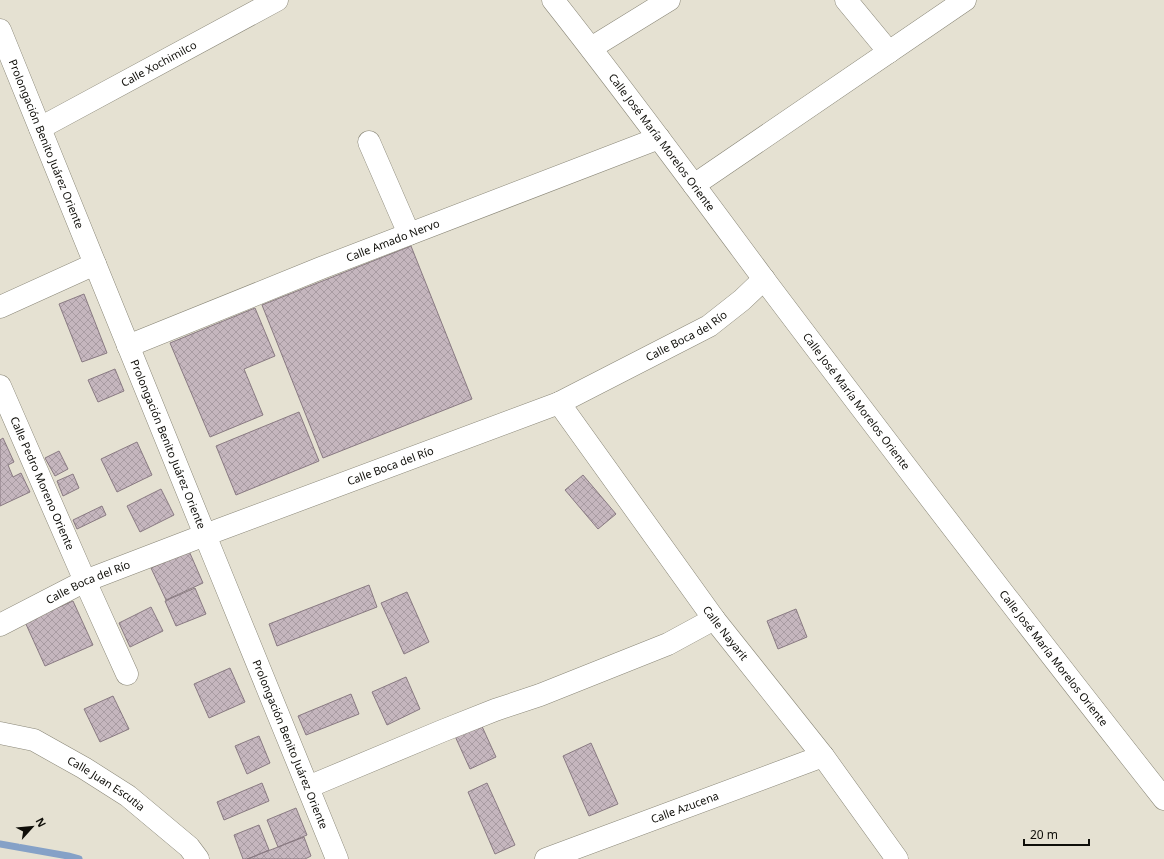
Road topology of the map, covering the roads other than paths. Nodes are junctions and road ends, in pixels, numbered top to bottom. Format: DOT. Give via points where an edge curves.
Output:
graph roads {
  1 [pos="277,0"];
  2 [pos="553,0"];
  3 [pos="669,0"];
  4 [pos="846,0"];
  5 [pos="965,0"];
  6 [pos="0,30"];
  7 [pos="591,48"];
  8 [pos="889,52"];
  9 [pos="40,128"];
  10 [pos="659,138"];
  11 [pos="369,142"];
  12 [pos="694,185"];
  13 [pos="409,234"];
  14 [pos="95,264"];
  15 [pos="764,278"];
  16 [pos="0,307"];
  17 [pos="128,346"];
  18 [pos="0,386"];
  19 [pos="559,403"];
  20 [pos="205,535"];
  21 [pos="85,582"];
  22 [pos="714,618"];
  23 [pos="0,625"];
  24 [pos="127,674"];
  25 [pos="0,733"];
  26 [pos="822,756"];
  27 [pos="308,786"];
  28 [pos="1164,799"];
  29 [pos="198,859"];
  30 [pos="338,859"];
  31 [pos="546,859"];
  32 [pos="897,859"];
  1 -- 9 [label="street, Calle Xochimilco"];
  2 -- 7 [label="street, Calle José María Morelos Oriente"];
  3 -- 7 [label="street"];
  4 -- 8 [label="street"];
  5 -- 8 [label="street"];
  6 -- 9 [label="street, Prolongación Benito Juárez Oriente"];
  7 -- 10 [label="street, Calle José María Morelos Oriente"];
  8 -- 12 [label="street"];
  9 -- 14 [label="street, Prolongación Benito Juárez Oriente"];
  10 -- 12 [label="street, Calle José María Morelos Oriente"];
  10 -- 13 [label="street, Calle Amado Nervo"];
  11 -- 13 [label="street"];
  12 -- 15 [label="street, Calle José María Morelos Oriente"];
  13 -- 17 [label="street, Calle Amado Nervo"];
  14 -- 16 [label="street"];
  14 -- 17 [label="street, Prolongación Benito Juárez Oriente"];
  15 -- 19 [label="street, Calle Boca del Río" via="742,300 709,326"];
  15 -- 28 [label="street, Calle José María Morelos Oriente" via="1077,689"];
  17 -- 20 [label="street, Prolongación Benito Juárez Oriente"];
  18 -- 21 [label="street, Calle Pedro Moreno Oriente"];
  19 -- 20 [label="street, Calle Boca del Río"];
  19 -- 22 [label="street, Calle Nayarit"];
  20 -- 21 [label="street, Calle Boca del Río"];
  20 -- 27 [label="street, Prolongación Benito Juárez Oriente"];
  21 -- 23 [label="street, Calle Boca del Río"];
  21 -- 24 [label="street, Calle Pedro Moreno Oriente"];
  22 -- 26 [label="street, Calle Nayarit"];
  22 -- 27 [label="street" via="668,644"];
  25 -- 29 [label="street, Calle Juan Escutia" via="34,740 84,768 128,796 189,847"];
  26 -- 31 [label="street, Calle Azucena"];
  26 -- 32 [label="street, Calle Nayarit"];
  27 -- 30 [label="street, Prolongación Benito Juárez Oriente"];
}
